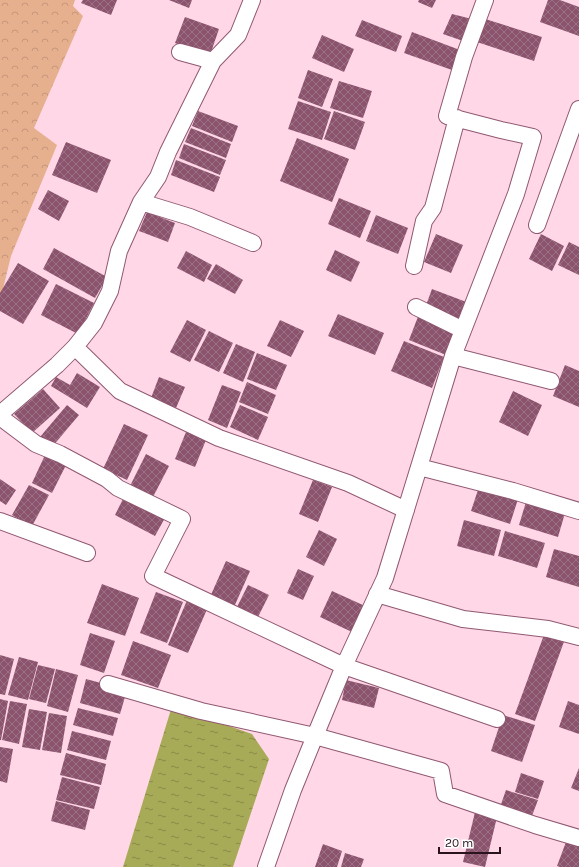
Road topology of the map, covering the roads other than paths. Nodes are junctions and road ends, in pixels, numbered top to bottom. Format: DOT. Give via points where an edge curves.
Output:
graph roads {
  1 [pos="252,0"];
  2 [pos="485,0"];
  3 [pos="180,52"];
  4 [pos="213,60"];
  5 [pos="579,109"];
  6 [pos="457,118"];
  7 [pos="141,202"];
  8 [pos="537,225"];
  9 [pos="253,243"];
  10 [pos="414,266"];
  11 [pos="416,307"];
  12 [pos="463,330"];
  13 [pos="75,347"];
  14 [pos="453,356"];
  15 [pos="551,381"];
  16 [pos="0,414"];
  17 [pos="0,417"];
  18 [pos="419,467"];
  19 [pos="406,510"];
  20 [pos="579,511"];
  21 [pos="0,521"];
  22 [pos="87,552"];
  23 [pos="377,594"];
  24 [pos="579,637"];
  25 [pos="344,666"];
  26 [pos="108,684"];
  27 [pos="497,719"];
  28 [pos="315,736"];
  29 [pos="579,838"];
  30 [pos="266,867"];
  1 -- 4 [label="street" via="238,35"];
  2 -- 6 [label="street" via="447,116"];
  3 -- 4 [label="street"];
  4 -- 7 [label="street" via="158,177"];
  5 -- 8 [label="street"];
  6 -- 10 [label="street" via="433,208 424,221"];
  6 -- 12 [label="street" via="533,137 516,194"];
  7 -- 9 [label="street" via="190,217"];
  7 -- 13 [label="street" via="119,251 110,291 94,323"];
  11 -- 12 [label="street"];
  12 -- 14 [label="street"];
  13 -- 16 [label="street"];
  13 -- 19 [label="street" via="120,391 219,438 348,482"];
  14 -- 15 [label="street"];
  14 -- 18 [label="street"];
  17 -- 25 [label="street" via="36,444 60,454 107,479 118,488 182,519 153,576"];
  18 -- 19 [label="street"];
  18 -- 20 [label="street"];
  19 -- 23 [label="street" via="385,578"];
  21 -- 22 [label="street"];
  23 -- 24 [label="street" via="463,620 548,629"];
  23 -- 25 [label="street"];
  25 -- 27 [label="street"];
  25 -- 28 [label="street"];
  26 -- 28 [label="street" via="201,710"];
  28 -- 29 [label="street" via="441,771 445,794"];
  28 -- 30 [label="street"];
}
